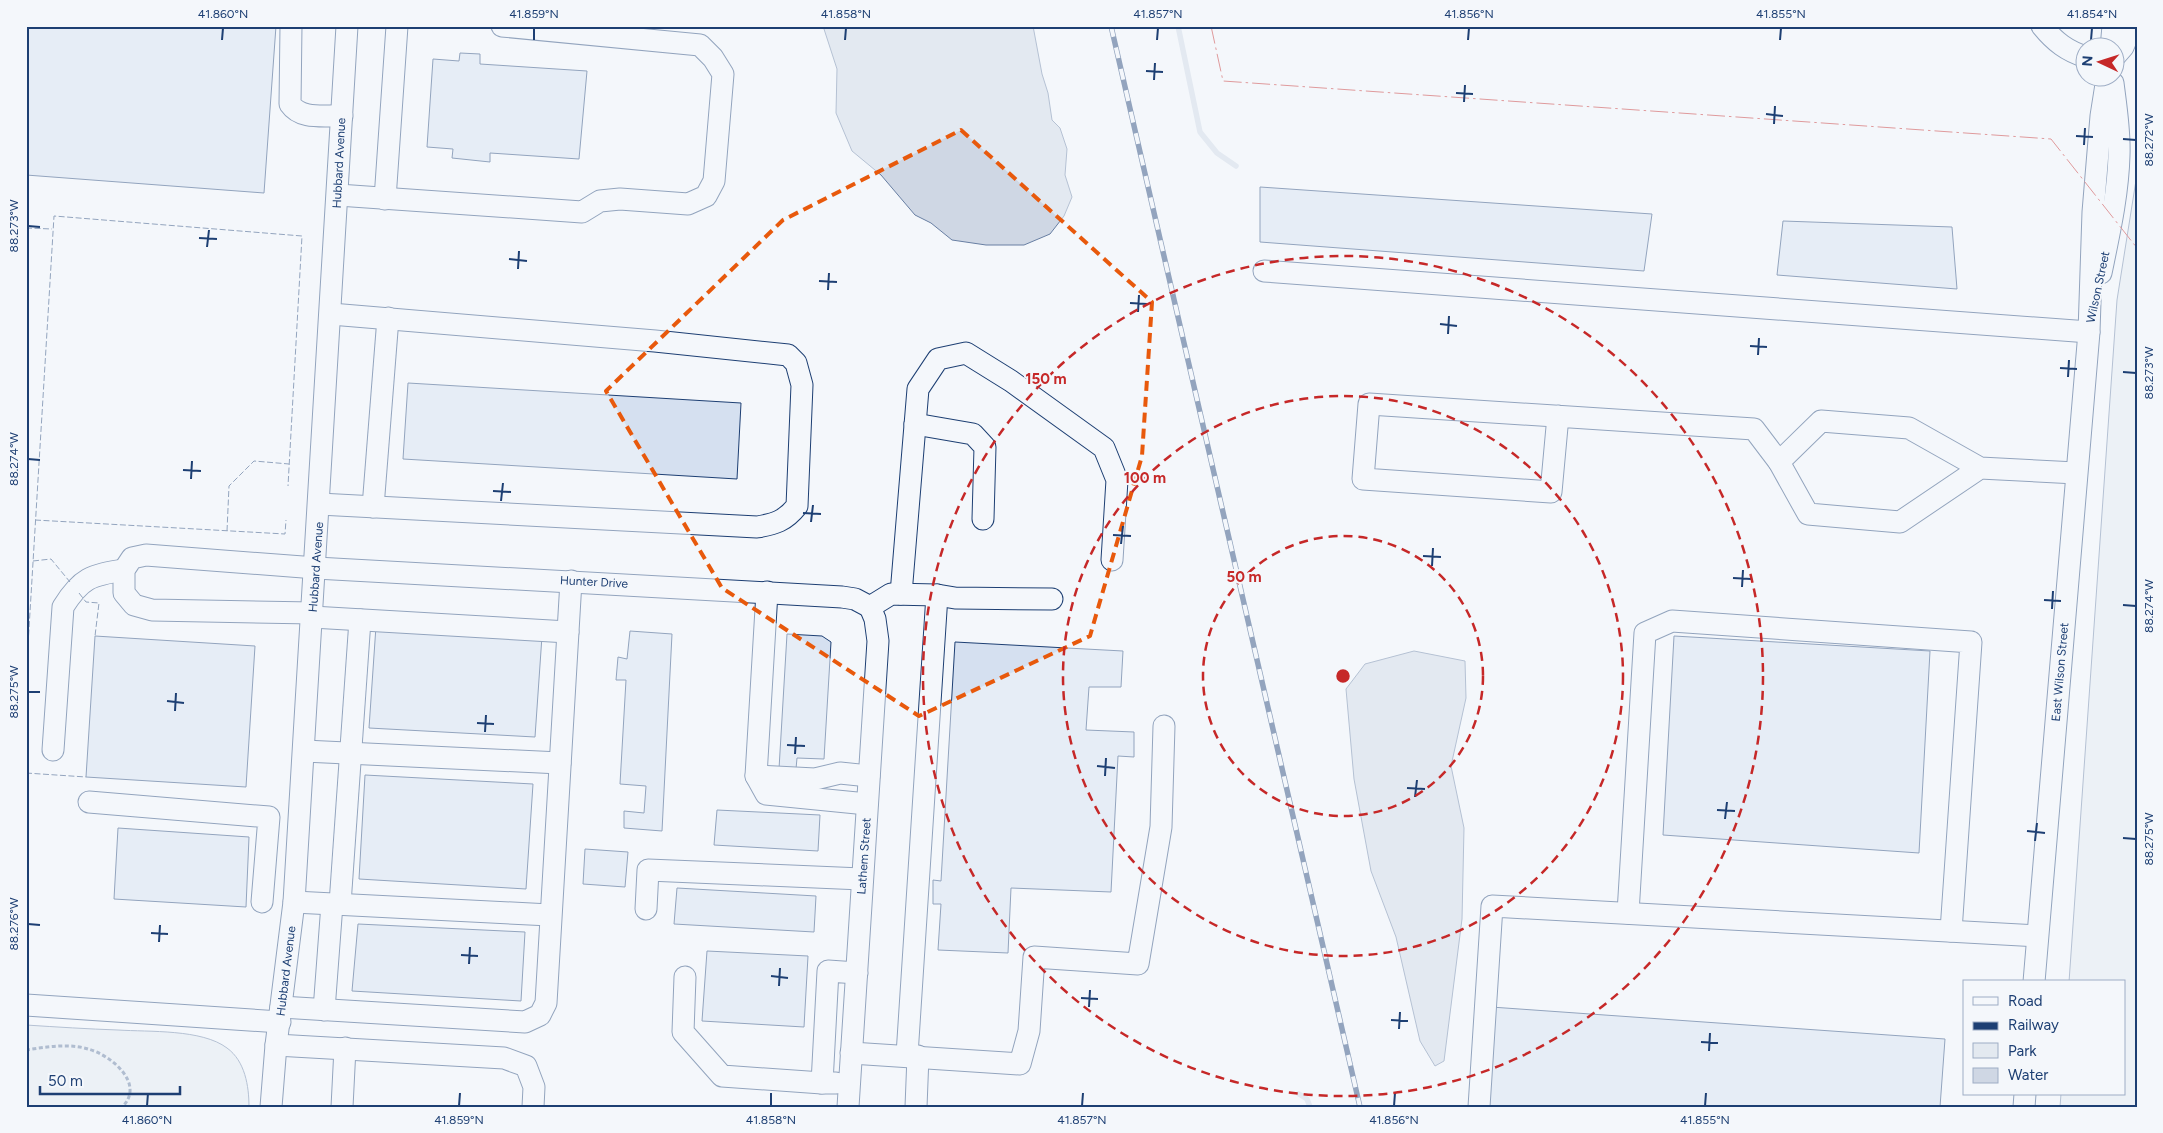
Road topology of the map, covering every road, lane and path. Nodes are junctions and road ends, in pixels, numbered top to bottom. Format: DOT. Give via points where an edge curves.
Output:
graph roads {
  1 [pos="291,26"];
  2 [pos="347,26"];
  3 [pos="396,26"];
  4 [pos="502,26"];
  5 [pos="2042,26"];
  6 [pos="2132,26"];
  7 [pos="2126,40"];
  8 [pos="2076,54"];
  9 [pos="2105,88"];
  10 [pos="2114,88"];
  11 [pos="342,116"];
  12 [pos="338,195"];
  13 [pos="385,199"];
  14 [pos="1264,271"];
  15 [pos="330,314"];
  16 [pos="388,318"];
  17 [pos="2089,332"];
  18 [pos="1558,416"];
  19 [pos="915,424"];
  20 [pos="1779,462"];
  21 [pos="1980,468"];
  22 [pos="2076,473"];
  23 [pos="319,504"];
  24 [pos="373,507"];
  25 [pos="983,519"];
  26 [pos="1112,560"];
  27 [pos="316,568"];
  28 [pos="124,570"];
  29 [pos="572,580"];
  30 [pos="767,592"];
  31 [pos="901,594"];
  32 [pos="937,595"];
  33 [pos="1052,600"];
  34 [pos="870,607"];
  35 [pos="313,615"];
  36 [pos="360,620"];
  37 [pos="568,632"];
  38 [pos="1164,726"];
  39 [pos="53,750"];
  40 [pos="304,751"];
  41 [pos="351,753"];
  42 [pos="560,763"];
  43 [pos="756,776"];
  44 [pos="869,776"];
  45 [pos="89,802"];
  46 [pos="867,804"];
  47 [pos="265,863"];
  48 [pos="297,864"];
  49 [pos="862,879"];
  50 [pos="262,902"];
  51 [pos="294,902"];
  52 [pos="336,904"];
  53 [pos="646,909"];
  54 [pos="1628,913"];
  55 [pos="550,915"];
  56 [pos="1951,931"];
  57 [pos="2038,936"];
  58 [pos="856,973"];
  59 [pos="685,978"];
  60 [pos="2034,980"];
  61 [pos="26,1004"];
  62 [pos="324,1010"];
  63 [pos="281,1014"];
  64 [pos="276,1045"];
  65 [pos="345,1048"];
  66 [pos="26,1050"];
  67 [pos="851,1053"];
  68 [pos="912,1056"];
  69 [pos="822,1082"];
  70 [pos="849,1084"];
  71 [pos="122,1107"];
  72 [pos="271,1107"];
  73 [pos="342,1107"];
  74 [pos="533,1107"];
  75 [pos="848,1107"];
  76 [pos="916,1107"];
  77 [pos="1478,1107"];
  1 -- 11 [label="street" via="290,104 302,114"];
  2 -- 11 [label="street, Hubbard Avenue"];
  3 -- 13 [label="street"];
  4 -- 13 [label="street" via="700,45 723,74 714,181 706,196 688,204 620,199 600,201 582,212"];
  5 -- 8 [label="street" via="2052,39"];
  6 -- 7 [label="street"];
  9 -- 17 [label="street, Wilson Street" via="2093,212"];
  10 -- 17 [label="street, Wilson Street" via="2119,154 2115,199"];
  11 -- 12 [label="street, Hubbard Avenue"];
  12 -- 13 [label="street"];
  12 -- 15 [label="street, Hubbard Avenue"];
  14 -- 17 [label="street"];
  15 -- 16 [label="street"];
  15 -- 23 [label="street, Hubbard Avenue"];
  16 -- 24 [label="street"];
  16 -- 24 [label="street" via="788,355 796,363 802,385 797,506 788,518 776,524 756,527"];
  17 -- 22 [label="street, East Wilson Street"];
  18 -- 18 [label="street" via="1369,404 1363,479 1551,492"];
  18 -- 20 [label="street" via="1754,429"];
  19 -- 25 [label="street" via="973,434 985,447"];
  19 -- 26 [label="street" via="918,389 938,359 966,353 1011,381 1104,448 1117,480"];
  19 -- 31 [label="street"];
  20 -- 21 [label="street" via="1821,421 1909,428"];
  20 -- 21 [label="street" via="1808,514 1900,522"];
  21 -- 22 [label="street"];
  22 -- 57 [label="street, East Wilson Street"];
  23 -- 24 [label="street"];
  23 -- 27 [label="street, Hubbard Avenue"];
  27 -- 28 [label="street, Hunter Drive" via="146,555 132,558"];
  27 -- 29 [label="street, Hunter Drive"];
  27 -- 35 [label="street, Hubbard Avenue"];
  28 -- 35 [label="street" via="124,592 134,605 152,610"];
  28 -- 39 [label="street" via="102,573 86,581 75,588 63,607"];
  29 -- 30 [label="street, Hunter Drive"];
  29 -- 37 [label="street"];
  30 -- 34 [label="street, Hunter Drive" via="842,597"];
  30 -- 43 [label="street"];
  31 -- 32 [label="street"];
  31 -- 34 [label="street" via="891,594"];
  32 -- 33 [label="street"];
  32 -- 68 [label="street"];
  34 -- 44 [label="street, Lathem Street" via="878,641"];
  35 -- 36 [label="street"];
  35 -- 40 [label="street, Hubbard Avenue"];
  36 -- 37 [label="street"];
  36 -- 41 [label="street"];
  37 -- 42 [label="street"];
  38 -- 68 [label="street" via="1162,828 1138,964 1034,957 1029,1031 1020,1064"];
  40 -- 41 [label="street"];
  40 -- 48 [label="street, Hubbard Avenue"];
  41 -- 42 [label="street"];
  41 -- 52 [label="street"];
  42 -- 55 [label="street"];
  43 -- 44 [label="street" via="815,780 840,773"];
  43 -- 46 [label="street" via="766,794"];
  44 -- 46 [label="street, Lathem Street"];
  45 -- 47 [label="street" via="268,817"];
  46 -- 49 [label="street, Lathem Street"];
  47 -- 48 [label="street"];
  47 -- 50 [label="street"];
  48 -- 51 [label="street, Hubbard Avenue"];
  49 -- 53 [label="street" via="648,870"];
  49 -- 58 [label="street, Lathem Street"];
  51 -- 52 [label="street"];
  51 -- 63 [label="street, Hubbard Avenue"];
  52 -- 55 [label="street"];
  52 -- 62 [label="street"];
  54 -- 56 [label="street"];
  54 -- 56 [label="street" via="1645,633 1672,621 1971,642"];
  54 -- 77 [label="street" via="1492,906"];
  55 -- 62 [label="street" via="546,1003 540,1015 525,1022"];
  56 -- 57 [label="street"];
  57 -- 60 [label="street, East Wilson Street"];
  58 -- 67 [label="street, Lathem Street"];
  58 -- 69 [label="street" via="828,971"];
  59 -- 69 [label="street" via="683,1032 722,1076"];
  61 -- 63 [label="street"];
  62 -- 63 [label="street"];
  63 -- 64 [label="street, Hubbard Avenue"];
  64 -- 65 [label="street"];
  64 -- 72 [label="street, Hubbard Avenue"];
  65 -- 73 [label="street"];
  65 -- 74 [label="street" via="504,1058 526,1066 534,1087"];
  66 -- 71 [label="path" via="75,1047 100,1053 129,1080 131,1092"];
  67 -- 68 [label="street"];
  67 -- 70 [label="street, Lathem Street"];
  68 -- 76 [label="street"];
  69 -- 70 [label="street"];
  70 -- 75 [label="street, Lathem Street"];
}
